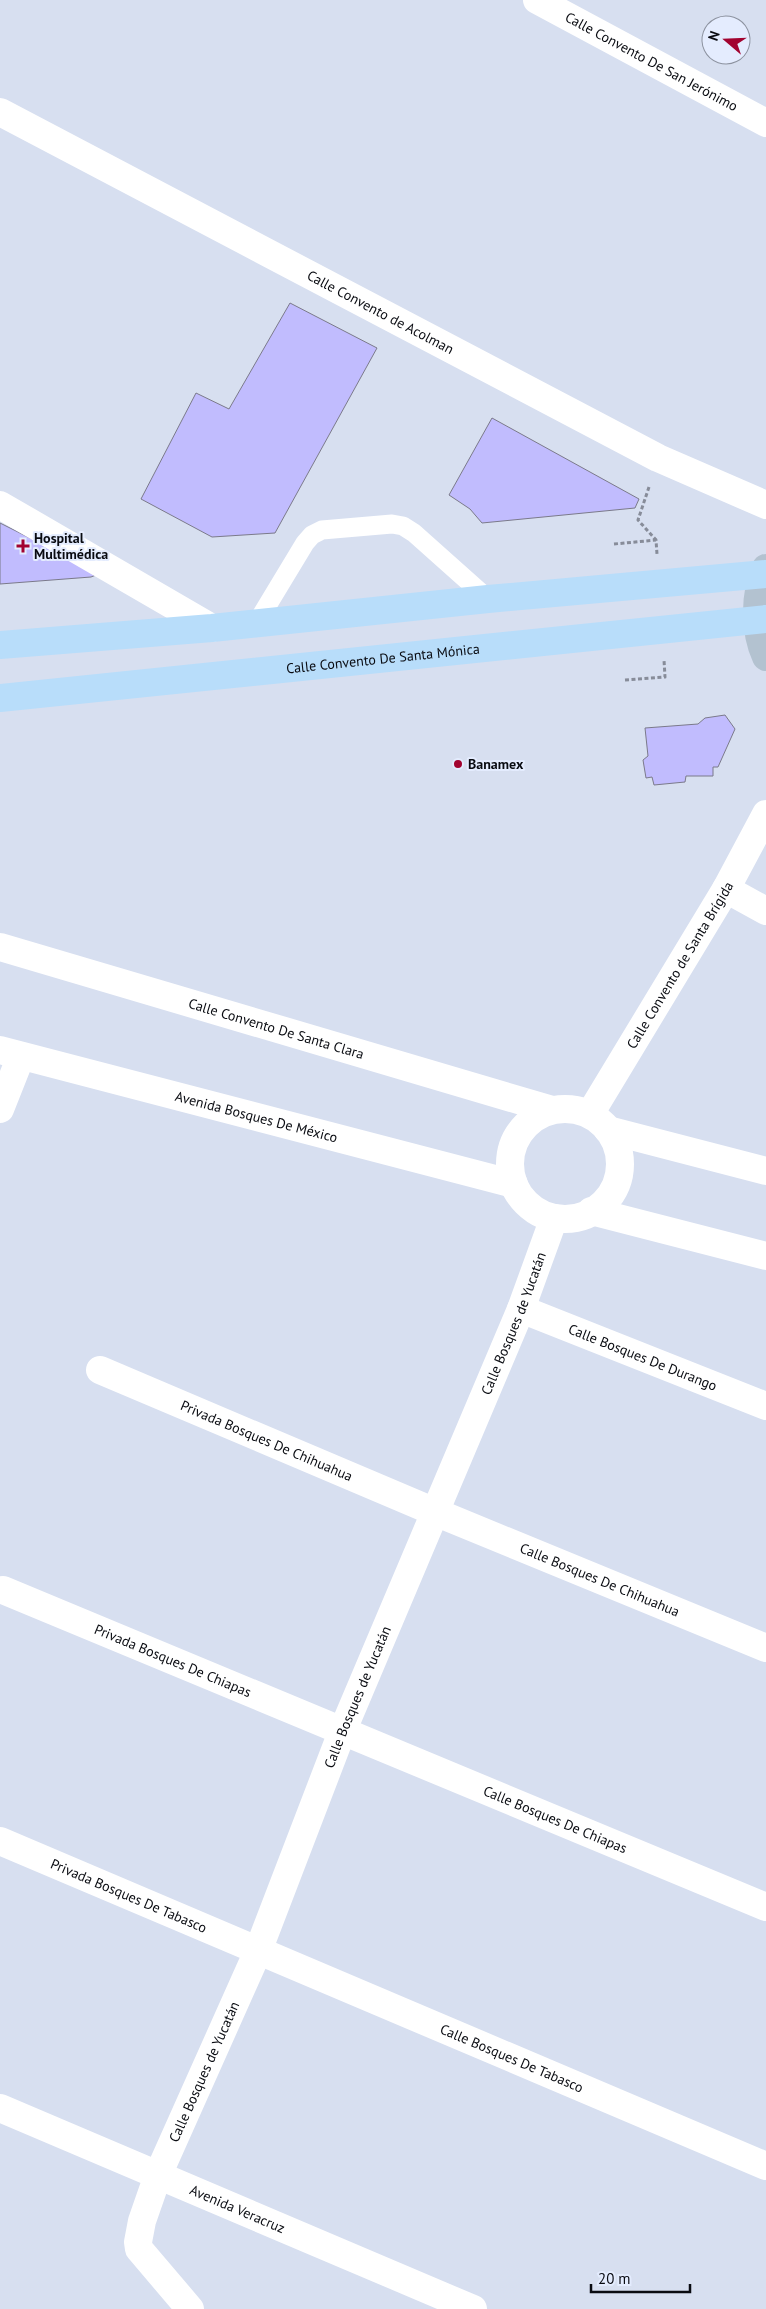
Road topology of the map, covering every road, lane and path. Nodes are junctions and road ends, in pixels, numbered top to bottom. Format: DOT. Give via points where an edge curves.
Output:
graph roads {
  1 [pos="537,0"];
  2 [pos="0,112"];
  3 [pos="766,123"];
  4 [pos="658,458"];
  5 [pos="0,505"];
  6 [pos="766,505"];
  7 [pos="656,540"];
  8 [pos="765,572"];
  9 [pos="488,599"];
  10 [pos="762,620"];
  11 [pos="256,624"];
  12 [pos="212,628"];
  13 [pos="662,630"];
  14 [pos="0,645"];
  15 [pos="766,657"];
  16 [pos="625,680"];
  17 [pos="0,698"];
  18 [pos="766,814"];
  19 [pos="726,888"];
  20 [pos="766,911"];
  21 [pos="0,947"];
  22 [pos="11,1053"];
  23 [pos="0,1109"];
  24 [pos="552,1110"];
  25 [pos="599,1122"];
  26 [pos="766,1171"];
  27 [pos="514,1184"];
  28 [pos="591,1212"];
  29 [pos="554,1218"];
  30 [pos="766,1256"];
  31 [pos="521,1308"];
  32 [pos="100,1370"];
  33 [pos="766,1406"];
  34 [pos="435,1512"];
  35 [pos="3,1590"];
  36 [pos="766,1648"];
  37 [pos="342,1732"];
  38 [pos="0,1841"];
  39 [pos="766,1907"];
  40 [pos="258,1951"];
  41 [pos="0,2108"];
  42 [pos="766,2166"];
  43 [pos="158,2175"];
  44 [pos="190,2309"];
  45 [pos="474,2309"];
  1 -- 3 [label="street, Calle Convento De San Jerónimo"];
  2 -- 4 [label="street, Calle Convento de Acolman"];
  4 -- 6 [label="street, Calle Convento de Acolman"];
  4 -- 7 [label="path" via="638,520"];
  5 -- 12 [label="street"];
  8 -- 9 [label="main road"];
  8 -- 10 [label="street" via="758,597"];
  9 -- 11 [label="main road"];
  9 -- 11 [label="lane" via="403,526 392,524 322,530 312,534"];
  10 -- 13 [label="main road, Calle Convento De Santa Mónica"];
  10 -- 15 [label="street"];
  11 -- 12 [label="main road"];
  12 -- 14 [label="main road"];
  13 -- 16 [label="path" via="665,677"];
  13 -- 17 [label="main road, Calle Convento De Santa Mónica"];
  18 -- 19 [label="street, Calle Convento de Santa Brígida"];
  19 -- 20 [label="street"];
  19 -- 25 [label="street, Calle Convento de Santa Brígida"];
  21 -- 24 [label="street, Calle Convento De Santa Clara"];
  22 -- 23 [label="street"];
  22 -- 27 [label="street, Avenida Bosques De México"];
  24 -- 25 [label="street" via="578,1110"];
  24 -- 27 [label="street" via="525,1125 516,1138 510,1168"];
  25 -- 26 [label="street"];
  25 -- 28 [label="street" via="616,1143 619,1174 604,1202"];
  27 -- 29 [label="street" via="530,1206"];
  28 -- 29 [label="street" via="580,1217"];
  28 -- 30 [label="street"];
  29 -- 31 [label="street, Calle Bosques de Yucatán"];
  31 -- 33 [label="street, Calle Bosques De Durango"];
  31 -- 34 [label="street, Calle Bosques de Yucatán"];
  32 -- 34 [label="street, Privada Bosques De Chihuahua"];
  34 -- 36 [label="street, Calle Bosques De Chihuahua"];
  34 -- 37 [label="street, Calle Bosques de Yucatán"];
  35 -- 37 [label="street, Privada Bosques De Chiapas"];
  37 -- 39 [label="street, Calle Bosques De Chiapas"];
  37 -- 40 [label="street, Calle Bosques de Yucatán"];
  38 -- 40 [label="street, Privada Bosques De Tabasco"];
  40 -- 42 [label="street, Calle Bosques De Tabasco"];
  40 -- 43 [label="street, Calle Bosques de Yucatán"];
  41 -- 43 [label="street, Avenida Veracruz"];
  43 -- 44 [label="street, Calle Bosques de Yucatán" via="142,2221 139,2249"];
  43 -- 45 [label="street, Avenida Veracruz"];
}
